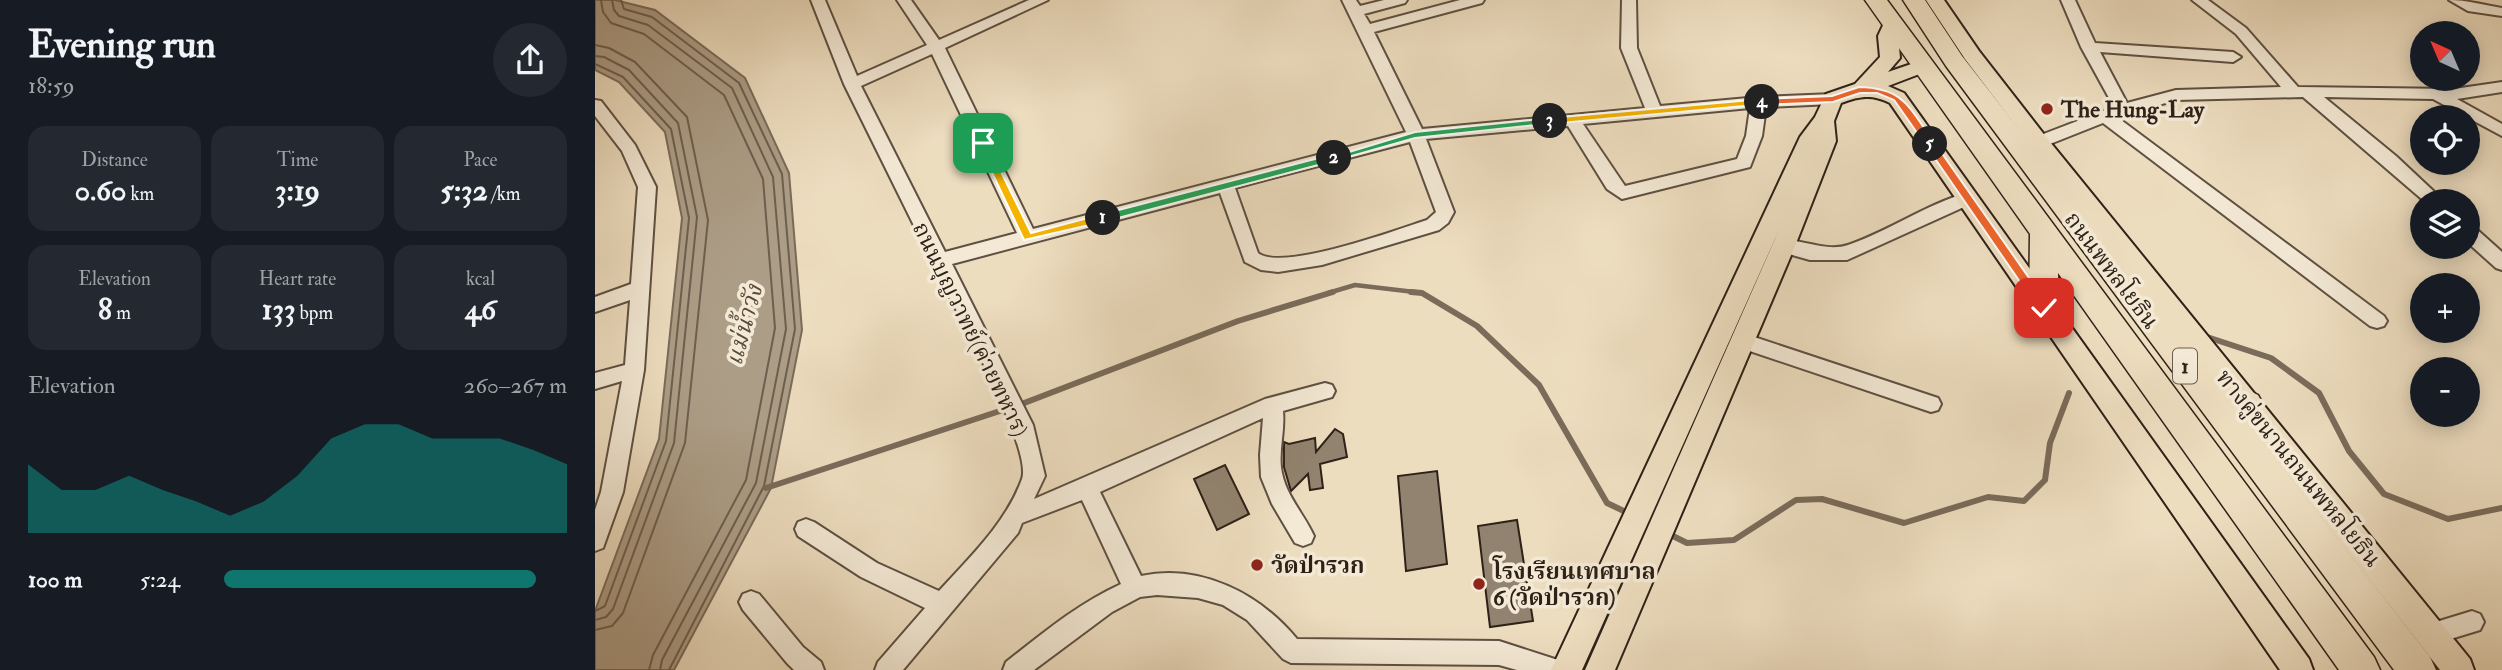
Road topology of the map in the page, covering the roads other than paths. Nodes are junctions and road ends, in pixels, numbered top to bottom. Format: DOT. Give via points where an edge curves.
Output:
graph roads {
  1 [pos="818,0"];
  2 [pos="904,0"];
  3 [pos="1041,0"];
  4 [pos="1400,0"];
  5 [pos="1477,0"];
  6 [pos="1629,0"];
  7 [pos="1876,0"];
  8 [pos="1914,0"];
  9 [pos="1934,0"];
  10 [pos="2068,0"];
  11 [pos="2199,0"];
  12 [pos="2456,0"];
  13 [pos="1352,6"];
  14 [pos="2502,12"];
  15 [pos="1892,25"];
  16 [pos="1366,30"];
  17 [pos="2089,47"];
  18 [pos="937,48"];
  19 [pos="2233,57"];
  20 [pos="1954,61"];
  21 [pos="1923,66"];
  22 [pos="852,84"];
  23 [pos="2502,87"];
  24 [pos="1859,90"];
  25 [pos="2300,92"];
  26 [pos="2435,93"];
  27 [pos="1759,102"];
  28 [pos="595,105"];
  29 [pos="1828,109"];
  30 [pos="2123,109"];
  31 [pos="1654,111"];
  32 [pos="2105,116"];
  33 [pos="1572,119"];
  34 [pos="2502,131"];
  35 [pos="1415,135"];
  36 [pos="2039,142"];
  37 [pos="1226,186"];
  38 [pos="2422,189"];
  39 [pos="1969,198"];
  40 [pos="2044,233"];
  41 [pos="1028,237"];
  42 [pos="2480,244"];
  43 [pos="1784,246"];
  44 [pos="938,261"];
  45 [pos="2502,263"];
  46 [pos="1742,279"];
  47 [pos="641,288"];
  48 [pos="1766,288"];
  49 [pos="595,305"];
  50 [pos="2044,308"];
  51 [pos="2377,321"];
  52 [pos="1742,341"];
  53 [pos="634,370"];
  54 [pos="2194,376"];
  55 [pos="595,381"];
  56 [pos="1325,391"];
  57 [pos="1931,404"];
  58 [pos="2247,404"];
  59 [pos="1272,405"];
  60 [pos="1087,488"];
  61 [pos="1015,516"];
  62 [pos="806,529"];
  63 [pos="1645,530"];
  64 [pos="1303,536"];
  65 [pos="595,541"];
  66 [pos="1135,589"];
  67 [pos="751,602"];
  68 [pos="942,605"];
  69 [pos="2472,622"];
  70 [pos="2431,634"];
  71 [pos="1289,660"];
  72 [pos="812,670"];
  73 [pos="887,670"];
  74 [pos="1015,670"];
  75 [pos="1555,670"];
  76 [pos="1566,670"];
  77 [pos="1600,670"];
  78 [pos="2298,670"];
  79 [pos="2361,670"];
  80 [pos="2417,670"];
  81 [pos="2459,670"];
  1 -- 22 [label="street, ถนนบุญวาทย์(ค่ายทหาร)"];
  2 -- 18 [label="street"];
  3 -- 18 [label="street"];
  4 -- 13 [label="street"];
  5 -- 16 [label="lane"];
  6 -- 31 [label="street" via="1629,48"];
  7 -- 15 [label="highway, ถนนพหลโยธิน / 1"];
  8 -- 20 [label="highway, ถนนพหลโยธิน / 1"];
  9 -- 36 [label="main road, ทางคู่ขนานถนนพหลโยธิน / 1"];
  10 -- 17 [label="street"];
  11 -- 25 [label="street" via="2241,31"];
  12 -- 14 [label="street"];
  13 -- 16 [label="street"];
  15 -- 21 [label="highway, ถนนพหลโยธิน / 1"];
  15 -- 24 [label="main road" via="1887,64"];
  16 -- 35 [label="street"];
  17 -- 19 [label="street"];
  17 -- 30 [label="street"];
  18 -- 22 [label="street"];
  18 -- 41 [label="street"];
  20 -- 21 [label="highway"];
  20 -- 54 [label="highway, ถนนพหลโยธิน / 1"];
  21 -- 24 [label="main road"];
  21 -- 40 [label="highway, ถนนพหลโยธิน / 1"];
  22 -- 44 [label="street, ถนนบุญวาทย์(ค่ายทหาร)"];
  23 -- 26 [label="street"];
  24 -- 29 [label="main road"];
  24 -- 39 [label="main road" via="1879,90 1897,98"];
  25 -- 26 [label="street"];
  25 -- 30 [label="street" via="2176,95"];
  25 -- 38 [label="street"];
  26 -- 34 [label="street"];
  27 -- 29 [label="street"];
  27 -- 31 [label="street"];
  27 -- 33 [label="street" via="1744,163 1622,193"];
  28 -- 47 [label="street" via="629,149 647,187"];
  29 -- 43 [label="main road" via="1826,141"];
  29 -- 46 [label="main road"];
  30 -- 32 [label="street"];
  31 -- 33 [label="street"];
  32 -- 36 [label="street"];
  32 -- 51 [label="street"];
  33 -- 35 [label="street"];
  35 -- 37 [label="street"];
  35 -- 37 [label="street" via="1445,212 1442,219 1363,247 1306,261 1257,262 1250,256"];
  36 -- 58 [label="main road, ทางคู่ขนานถนนพหลโยธิน / 1"];
  37 -- 41 [label="street"];
  39 -- 43 [label="street" via="1847,253 1810,253"];
  39 -- 50 [label="main road"];
  40 -- 50 [label="highway"];
  40 -- 79 [label="highway, ถนนพหลโยธิน / 1"];
  41 -- 44 [label="street"];
  42 -- 45 [label="street"];
  43 -- 48 [label="main road"];
  44 -- 61 [label="street, ถนนบุญวาทย์(ค่ายทหาร)" via="1023,425 1034,476"];
  46 -- 48 [label="street"];
  46 -- 63 [label="main road"];
  47 -- 49 [label="street"];
  47 -- 53 [label="street"];
  48 -- 52 [label="main road"];
  50 -- 78 [label="main road"];
  52 -- 57 [label="street"];
  52 -- 63 [label="main road"];
  53 -- 55 [label="street"];
  53 -- 65 [label="street" via="612,492"];
  54 -- 58 [label="highway"];
  54 -- 80 [label="highway, ถนนพหลโยธิน / 1"];
  56 -- 59 [label="street"];
  58 -- 70 [label="main road, ทางคู่ขนานถนนพหลโยธิน / 1"];
  59 -- 60 [label="street"];
  59 -- 64 [label="street" via="1272,472 1278,495"];
  60 -- 61 [label="street"];
  60 -- 66 [label="street"];
  61 -- 68 [label="street, ถนนบุญวาทย์(ค่ายทหาร)"];
  62 -- 68 [label="street" via="869,570"];
  63 -- 76 [label="main road"];
  63 -- 77 [label="main road"];
  66 -- 71 [label="street" via="1164,584 1206,588 1242,601 1260,616"];
  66 -- 74 [label="street" via="1072,625"];
  67 -- 72 [label="street"];
  68 -- 73 [label="street, ถนนบุญวาทย์(ค่ายทหาร)"];
  69 -- 70 [label="street"];
  70 -- 81 [label="main road, ทางคู่ขนานถนนพหลโยธิน / 1"];
  71 -- 75 [label="street" via="1499,653"];
}
